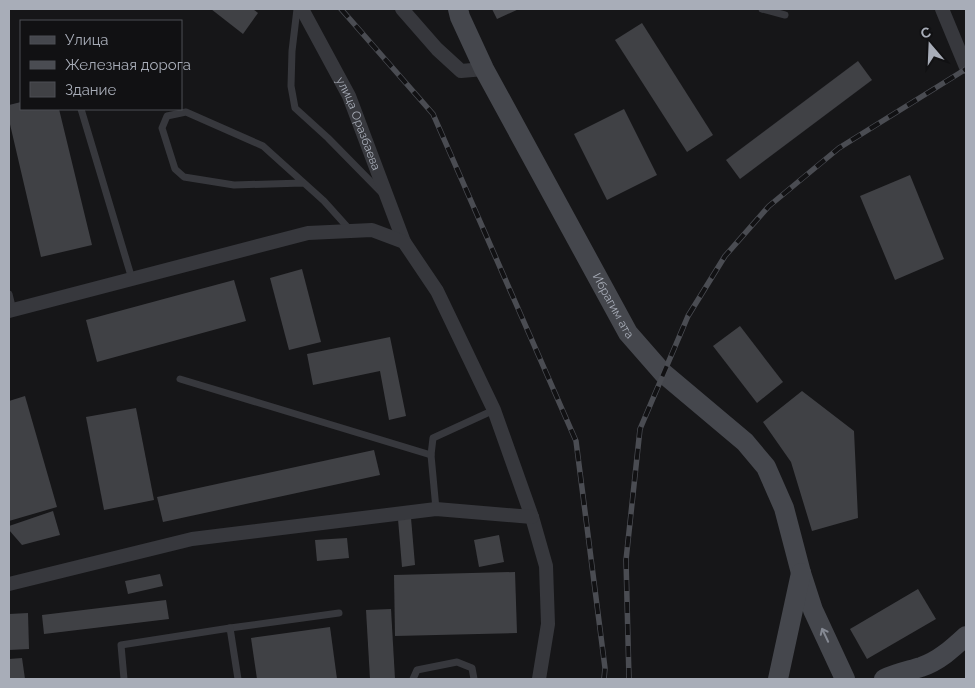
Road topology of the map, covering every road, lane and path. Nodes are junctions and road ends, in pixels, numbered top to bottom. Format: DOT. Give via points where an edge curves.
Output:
graph roads {
  1 [pos="298,9"];
  2 [pos="302,9"];
  3 [pos="402,9"];
  4 [pos="458,9"];
  5 [pos="762,9"];
  6 [pos="942,9"];
  7 [pos="786,15"];
  8 [pos="966,66"];
  9 [pos="484,69"];
  10 [pos="81,110"];
  11 [pos="303,183"];
  12 [pos="388,200"];
  13 [pos="351,231"];
  14 [pos="404,242"];
  15 [pos="132,280"];
  16 [pos="9,294"];
  17 [pos="11,311"];
  18 [pos="180,379"];
  19 [pos="494,410"];
  20 [pos="431,455"];
  21 [pos="436,509"];
  22 [pos="532,517"];
  23 [pos="800,573"];
  24 [pos="9,581"];
  25 [pos="339,613"];
  26 [pos="230,628"];
  27 [pos="966,636"];
  28 [pos="124,679"];
  29 [pos="238,679"];
  30 [pos="413,679"];
  31 [pos="474,679"];
  32 [pos="539,679"];
  33 [pos="778,679"];
  34 [pos="845,679"];
  35 [pos="884,679"];
  1 -- 12 [label="lane" via="292,51 291,86 295,108"];
  2 -- 12 [label="street, улица Оразбаева" via="349,96"];
  3 -- 9 [label="street" via="437,49 461,70"];
  4 -- 9 [label="street, Ибрагим ата"];
  5 -- 7 [label="lane"];
  6 -- 8 [label="street"];
  9 -- 23 [label="street, Ибрагим ата" via="628,333 663,373 745,442 766,467 784,508"];
  10 -- 15 [label="lane"];
  11 -- 11 [label="lane" via="263,146 186,112 167,116 162,128 175,169 184,177 234,185"];
  11 -- 13 [label="lane"];
  12 -- 14 [label="street, улица Оразбаева"];
  13 -- 14 [label="street" via="372,230"];
  13 -- 15 [label="street" via="308,233"];
  14 -- 19 [label="street, улица Оразбаева" via="437,291"];
  15 -- 17 [label="street"];
  16 -- 17 [label="lane"];
  18 -- 20 [label="lane"];
  19 -- 20 [label="lane" via="433,438"];
  19 -- 22 [label="street, улица Оразбаева"];
  20 -- 21 [label="lane"];
  21 -- 22 [label="street"];
  21 -- 24 [label="street" via="192,539"];
  22 -- 32 [label="street, улица Оразбаева" via="546,566 548,624"];
  23 -- 33 [label="street"];
  34 -- 23 [label="street, Ибрагим ата, one-way"];
  25 -- 26 [label="lane"];
  26 -- 28 [label="lane" via="121,645"];
  26 -- 29 [label="lane"];
  27 -- 35 [label="street" via="946,654 923,666"];
  30 -- 31 [label="lane" via="417,670 457,662 472,668"];
}
